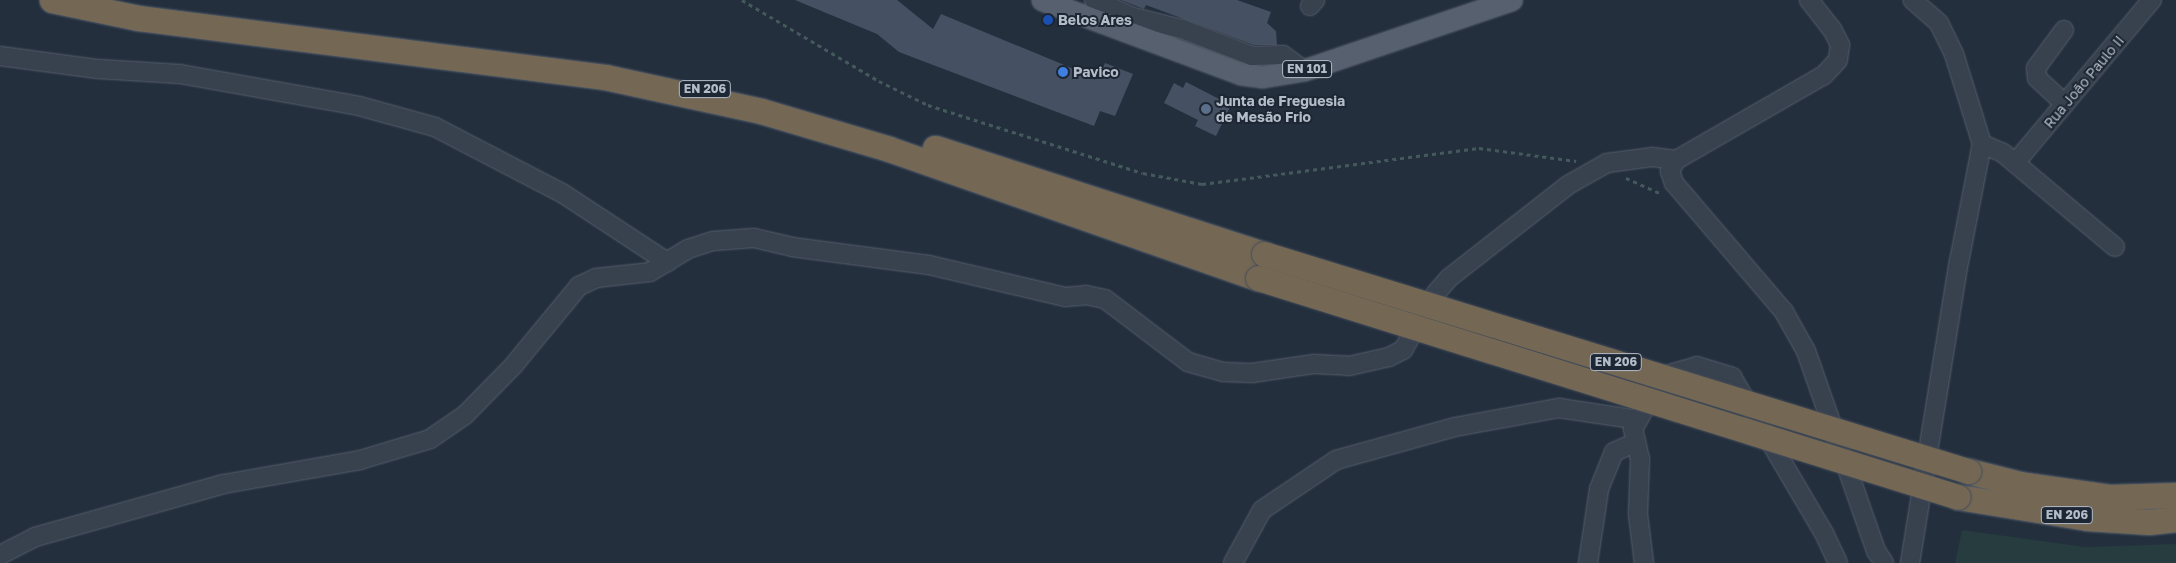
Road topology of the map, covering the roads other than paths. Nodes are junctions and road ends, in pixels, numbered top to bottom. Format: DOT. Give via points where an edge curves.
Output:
graph roads {
  1 [pos="52,0"];
  2 [pos="129,0"];
  3 [pos="1042,0"];
  4 [pos="1511,0"];
  5 [pos="1809,0"];
  6 [pos="1913,0"];
  7 [pos="2152,0"];
  8 [pos="1102,10"];
  9 [pos="2064,30"];
  10 [pos="0,56"];
  11 [pos="2065,104"];
  12 [pos="1982,144"];
  13 [pos="1676,160"];
  14 [pos="2014,163"];
  15 [pos="2115,247"];
  16 [pos="668,262"];
  17 [pos="1638,420"];
  18 [pos="1636,442"];
  19 [pos="2176,495"];
  20 [pos="2176,519"];
  21 [pos="0,555"];
  22 [pos="1838,562"];
  23 [pos="1233,563"];
  24 [pos="1588,563"];
  25 [pos="1644,563"];
  26 [pos="1884,563"];
  27 [pos="1910,563"];
  1 -- 20 [label="highway, EN 206, bridge" via="138,18 605,77 761,111 889,149 1258,278 1958,497 2087,518 2149,522"];
  2 -- 19 [label="highway, EN 206, bridge" via="187,13 587,64 828,114 1264,254 1968,471 2092,496"];
  3 -- 8 [label="main road, EN 101"];
  4 -- 8 [label="main road, EN 101" via="1304,70 1262,78 1241,74"];
  5 -- 13 [label="street" via="1840,45 1838,60 1824,75"];
  6 -- 12 [label="street" via="1939,23 1971,101"];
  7 -- 11 [label="street, Rua João Paulo II"];
  9 -- 11 [label="street" via="2036,68 2037,78"];
  10 -- 16 [label="street" via="98,69 180,74 359,106 435,127 554,188"];
  11 -- 14 [label="street, Rua João Paulo II"];
  12 -- 14 [label="street" via="2003,153"];
  12 -- 27 [label="street" via="1959,262"];
  13 -- 16 [label="street" via="1652,157 1596,168 1568,185 1449,278 1436,293 1403,350 1389,357 1349,366 1314,364 1252,373 1223,372 1188,362 1105,299 1086,295 1065,297 970,273 792,247 754,238 713,241 688,249"];
  13 -- 26 [label="street" via="1670,170 1674,183 1784,312 1806,351 1876,551"];
  14 -- 15 [label="street"];
  16 -- 21 [label="street" via="650,272 596,278 579,286 513,366 465,415 430,439 360,460 224,484 34,537"];
  17 -- 18 [label="street" via="1633,429"];
  17 -- 22 [label="street" via="1664,376 1697,366 1732,377"];
  17 -- 23 [label="street" via="1559,408 1455,427 1336,460 1262,510"];
  18 -- 24 [label="street" via="1614,452 1603,480"];
  18 -- 25 [label="street" via="1640,459 1638,514"];
}
